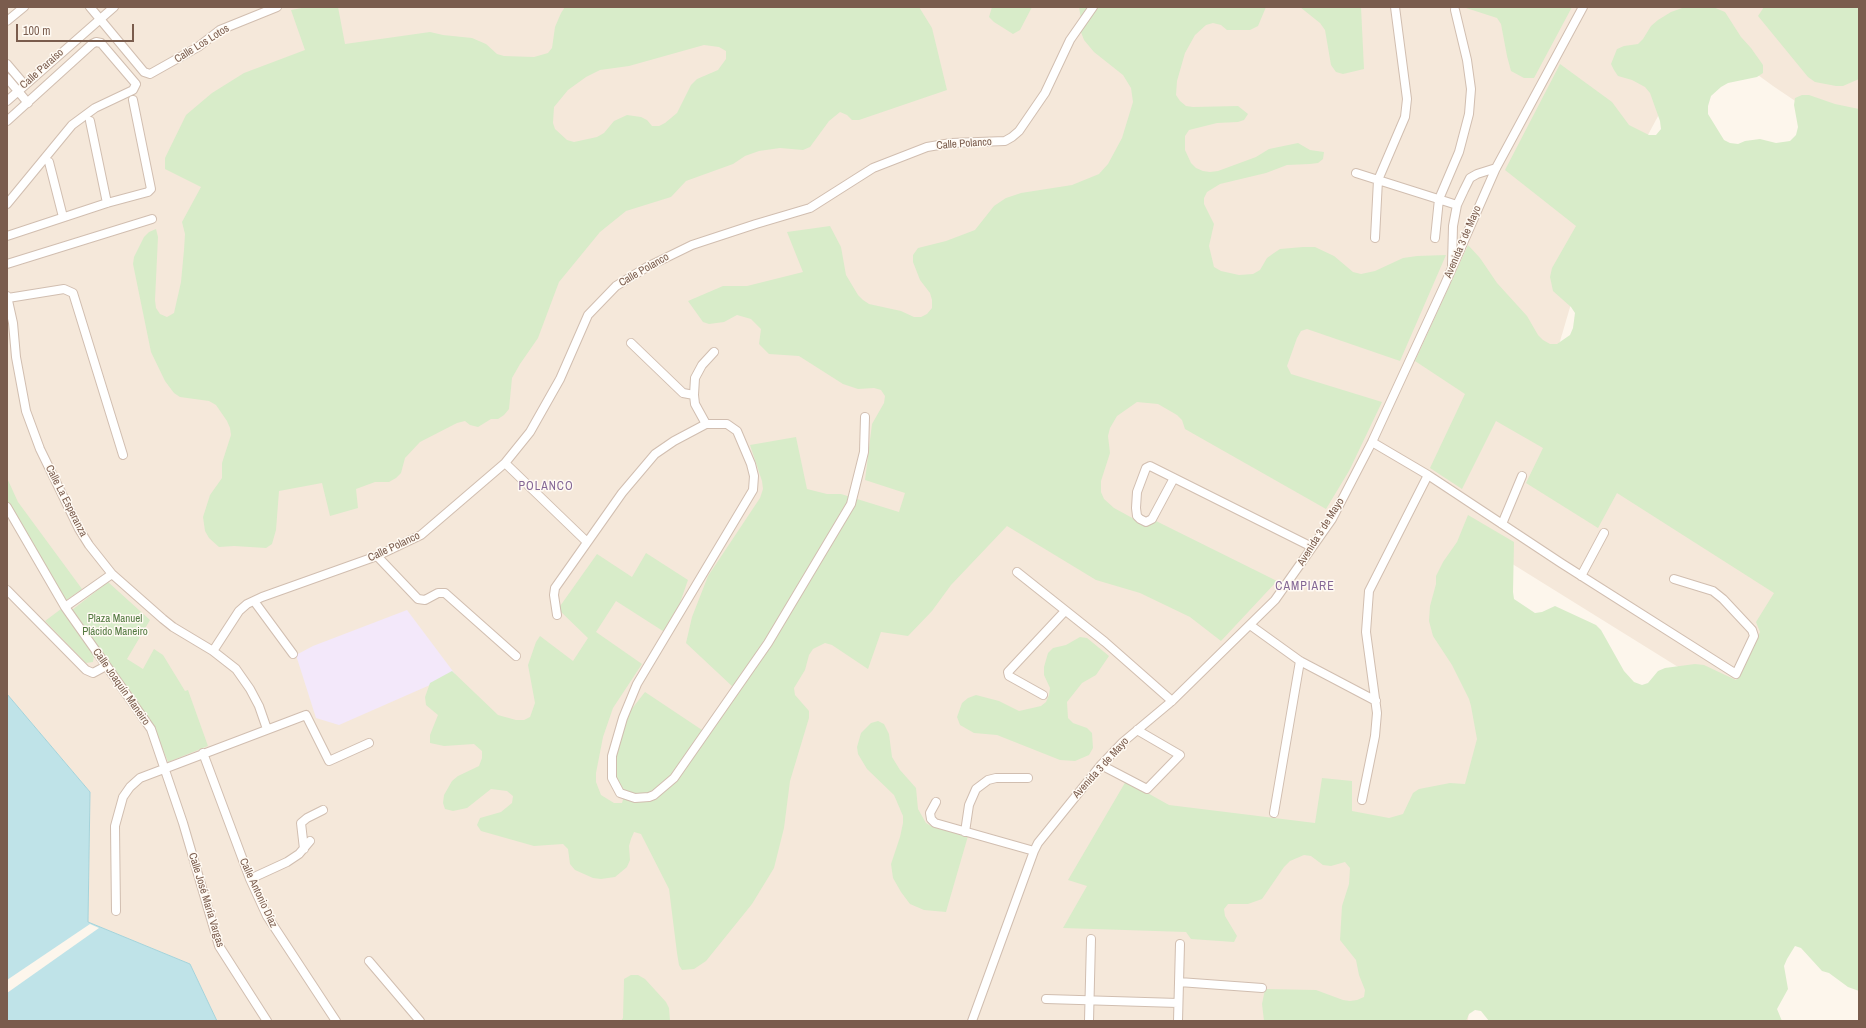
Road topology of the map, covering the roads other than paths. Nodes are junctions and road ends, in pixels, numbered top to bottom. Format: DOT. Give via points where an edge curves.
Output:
graph roads {
  1 [pos="24,7"];
  2 [pos="90,7"];
  3 [pos="114,7"];
  4 [pos="277,7"];
  5 [pos="1093,7"];
  6 [pos="1395,7"];
  7 [pos="1583,7"];
  8 [pos="1455,10"];
  9 [pos="99,18"];
  10 [pos="7,21"];
  11 [pos="7,64"];
  12 [pos="7,78"];
  13 [pos="24,84"];
  14 [pos="17,91"];
  15 [pos="133,100"];
  16 [pos="7,101"];
  17 [pos="28,103"];
  18 [pos="7,121"];
  19 [pos="90,121"];
  20 [pos="49,162"];
  21 [pos="1496,168"];
  22 [pos="1356,173"];
  23 [pos="1378,180"];
  24 [pos="1439,199"];
  25 [pos="107,203"];
  26 [pos="7,204"];
  27 [pos="1457,205"];
  28 [pos="63,217"];
  29 [pos="152,219"];
  30 [pos="7,236"];
  31 [pos="1375,238"];
  32 [pos="1435,238"];
  33 [pos="7,264"];
  34 [pos="1452,268"];
  35 [pos="7,297"];
  36 [pos="631,343"];
  37 [pos="714,352"];
  38 [pos="16,357"];
  39 [pos="7,361"];
  40 [pos="694,395"];
  41 [pos="865,417"];
  42 [pos="706,424"];
  43 [pos="1372,442"];
  44 [pos="123,454"];
  45 [pos="505,463"];
  46 [pos="1428,475"];
  47 [pos="1522,476"];
  48 [pos="1174,478"];
  49 [pos="7,507"];
  50 [pos="1502,524"];
  51 [pos="1604,533"];
  52 [pos="587,542"];
  53 [pos="1312,547"];
  54 [pos="377,556"];
  55 [pos="1017,572"];
  56 [pos="112,574"];
  57 [pos="1581,576"];
  58 [pos="1674,580"];
  59 [pos="7,590"];
  60 [pos="254,601"];
  61 [pos="65,607"];
  62 [pos="1065,611"];
  63 [pos="557,615"];
  64 [pos="1250,625"];
  65 [pos="213,650"];
  66 [pos="293,654"];
  67 [pos="516,656"];
  68 [pos="1300,661"];
  69 [pos="106,666"];
  70 [pos="1042,695"];
  71 [pos="1172,701"];
  72 [pos="1376,701"];
  73 [pos="267,729"];
  74 [pos="1137,730"];
  75 [pos="369,743"];
  76 [pos="203,754"];
  77 [pos="1101,765"];
  78 [pos="165,769"];
  79 [pos="1028,778"];
  80 [pos="1362,800"];
  81 [pos="936,802"];
  82 [pos="323,810"];
  83 [pos="1274,813"];
  84 [pos="965,832"];
  85 [pos="310,841"];
  86 [pos="304,849"];
  87 [pos="1034,851"];
  88 [pos="250,879"];
  89 [pos="116,911"];
  90 [pos="1092,939"];
  91 [pos="1180,944"];
  92 [pos="369,961"];
  93 [pos="1179,982"];
  94 [pos="1262,988"];
  95 [pos="1046,998"];
  96 [pos="1090,1000"];
  97 [pos="1178,1004"];
  98 [pos="267,1021"];
  99 [pos="336,1021"];
  100 [pos="420,1021"];
  101 [pos="972,1021"];
  102 [pos="1088,1021"];
  103 [pos="1178,1021"];
  1 -- 10 [label="street"];
  2 -- 9 [label="street"];
  3 -- 9 [label="street, Calle Paraíso"];
  4 -- 9 [label="street, Calle Los Lotos" via="220,30 198,47 150,74 144,72"];
  5 -- 45 [label="street, Calle Polanco" via="1070,40 1045,92 1020,131 1012,137 1005,141 942,144 872,168 810,208 692,245 647,266 616,286 588,315 560,379 530,432"];
  6 -- 23 [label="street" via="1407,99 1405,117"];
  7 -- 21 [label="street, Avenida 3 de Mayo"];
  8 -- 24 [label="street" via="1471,89 1469,114 1459,152"];
  9 -- 13 [label="street, Calle Paraíso"];
  11 -- 13 [label="street"];
  12 -- 14 [label="street"];
  13 -- 14 [label="street, Calle Paraíso"];
  14 -- 16 [label="street, Calle Paraíso"];
  14 -- 17 [label="street"];
  15 -- 25 [label="street" via="151,189"];
  17 -- 18 [label="street"];
  17 -- 26 [label="street" via="96,42 101,43 136,84 133,90 95,108 72,125"];
  19 -- 25 [label="street"];
  20 -- 28 [label="street"];
  21 -- 27 [label="street" via="1470,178"];
  21 -- 34 [label="street, Avenida 3 de Mayo"];
  22 -- 23 [label="street"];
  23 -- 24 [label="street"];
  23 -- 31 [label="street"];
  24 -- 27 [label="street"];
  24 -- 32 [label="street"];
  25 -- 28 [label="street"];
  27 -- 34 [label="street"];
  28 -- 30 [label="street"];
  29 -- 33 [label="street"];
  34 -- 43 [label="street, Avenida 3 de Mayo"];
  35 -- 38 [label="street, Calle La Esperanza" via="13,323"];
  35 -- 44 [label="street" via="64,289 73,293"];
  36 -- 40 [label="street" via="683,393"];
  37 -- 40 [label="street" via="702,365 695,378"];
  38 -- 39 [label="street"];
  38 -- 56 [label="street, Calle La Esperanza" via="26,411 40,448 79,530"];
  40 -- 42 [label="street" via="695,404"];
  41 -- 42 [label="street" via="864,452 851,504 772,636 674,778 649,797 631,797 620,793 611,771 616,740 630,698 753,490 754,476 751,464 737,431 727,424"];
  42 -- 52 [label="street" via="655,454 622,493"];
  43 -- 46 [label="street"];
  43 -- 53 [label="street, Avenida 3 de Mayo" via="1332,519"];
  45 -- 52 [label="street"];
  45 -- 54 [label="street, Calle Polanco" via="421,535"];
  46 -- 50 [label="street"];
  46 -- 72 [label="street" via="1369,591 1366,632"];
  47 -- 50 [label="street"];
  48 -- 48 [label="street" via="1152,519 1146,522 1140,519 1136,508 1137,492 1146,468 1150,466"];
  48 -- 53 [label="street"];
  49 -- 61 [label="street, Calle Joaquín Maneiro"];
  50 -- 57 [label="street"];
  51 -- 57 [label="street"];
  52 -- 63 [label="street" via="555,588"];
  53 -- 64 [label="street, Avenida 3 de Mayo" via="1275,600"];
  54 -- 60 [label="street, Calle Polanco"];
  54 -- 67 [label="street" via="418,599 425,600 438,593 445,593"];
  55 -- 62 [label="street"];
  56 -- 61 [label="street"];
  56 -- 65 [label="street, Calle La Esperanza" via="173,627"];
  57 -- 58 [label="street" via="1736,674 1754,636 1752,630 1713,591"];
  59 -- 69 [label="street" via="86,670 93,673"];
  60 -- 65 [label="street, Calle Polanco" via="239,611"];
  60 -- 66 [label="street"];
  61 -- 69 [label="street, Calle Joaquín Maneiro"];
  62 -- 70 [label="street" via="1008,672 1009,676"];
  62 -- 71 [label="street" via="1106,642"];
  64 -- 68 [label="street"];
  64 -- 71 [label="street, Avenida 3 de Mayo"];
  65 -- 73 [label="street, Calle La Esperanza" via="241,675"];
  68 -- 72 [label="street"];
  68 -- 83 [label="street"];
  69 -- 78 [label="street, Calle Joaquín Maneiro" via="151,729"];
  71 -- 74 [label="street, Avenida 3 de Mayo"];
  72 -- 80 [label="street" via="1374,736"];
  73 -- 75 [label="street" via="306,715 329,761"];
  73 -- 76 [label="street"];
  74 -- 77 [label="street, Avenida 3 de Mayo"];
  74 -- 77 [label="street" via="1180,755 1148,789"];
  76 -- 78 [label="street"];
  76 -- 88 [label="street, Calle Antonio Díaz"];
  77 -- 87 [label="street, Avenida 3 de Mayo"];
  78 -- 89 [label="street" via="140,778 130,787 120,806 114,826"];
  78 -- 98 [label="street, Calle José María Vargas" via="219,946"];
  79 -- 84 [label="street" via="996,778 988,780 976,789 969,805"];
  81 -- 84 [label="street" via="930,813 931,819 935,823"];
  82 -- 86 [label="street" via="301,823"];
  84 -- 87 [label="street"];
  85 -- 86 [label="street"];
  86 -- 88 [label="street" via="287,862"];
  87 -- 101 [label="street, Avenida 3 de Mayo"];
  88 -- 99 [label="street, Calle Antonio Díaz" via="266,916"];
  90 -- 96 [label="street"];
  91 -- 93 [label="street"];
  92 -- 100 [label="street"];
  93 -- 94 [label="street"];
  93 -- 97 [label="street"];
  95 -- 96 [label="street"];
  96 -- 97 [label="street"];
  96 -- 102 [label="street"];
  97 -- 103 [label="street"];
}
